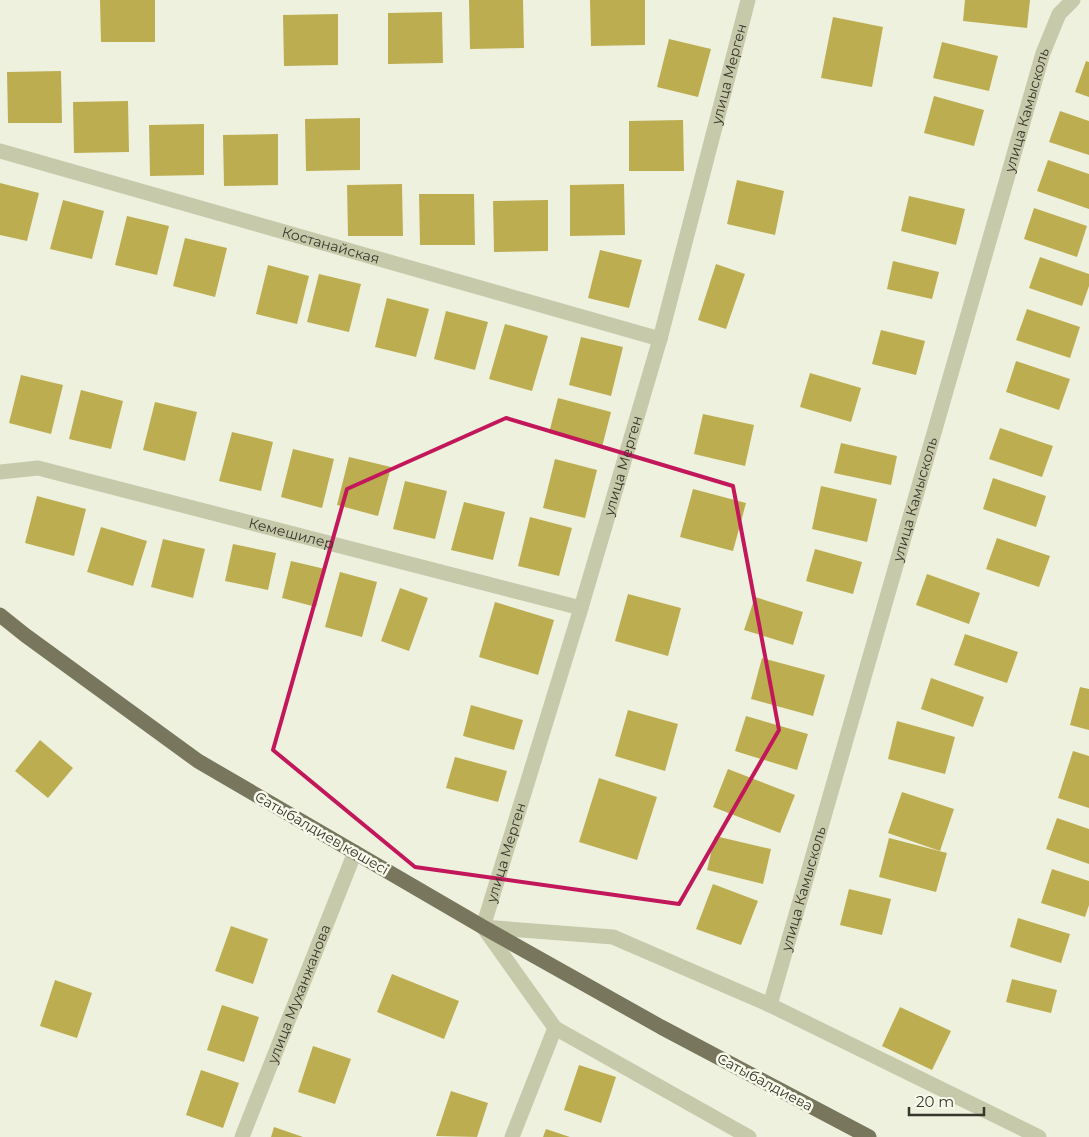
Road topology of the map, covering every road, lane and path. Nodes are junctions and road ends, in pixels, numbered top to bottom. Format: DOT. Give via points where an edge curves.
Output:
graph roads {
  1 [pos="748,0"];
  2 [pos="1073,0"];
  3 [pos="0,151"];
  4 [pos="660,339"];
  5 [pos="0,472"];
  6 [pos="581,608"];
  7 [pos="0,615"];
  8 [pos="355,852"];
  9 [pos="483,927"];
  10 [pos="770,1005"];
  11 [pos="661,1027"];
  12 [pos="555,1028"];
  13 [pos="242,1137"];
  14 [pos="512,1137"];
  15 [pos="748,1137"];
  16 [pos="869,1137"];
  17 [pos="1039,1137"];
  1 -- 4 [label="street, улица Мерген"];
  2 -- 10 [label="street, улица Камысколь" via="1059,14 1043,53"];
  3 -- 4 [label="street, Костанайская"];
  4 -- 6 [label="street, улица Мерген"];
  5 -- 6 [label="street, Кемешилер" via="38,468"];
  6 -- 9 [label="street, улица Мерген"];
  7 -- 8 [label="main road, Сатыбалдиев көшесі" via="198,762"];
  8 -- 9 [label="main road, Сатыбалдиев көшесі"];
  8 -- 13 [label="street, улица Муханжанова"];
  9 -- 10 [label="street" via="612,937"];
  9 -- 11 [label="main road, Сатыбалдиев көшесі"];
  9 -- 12 [label="street"];
  10 -- 17 [label="street"];
  11 -- 16 [label="main road, Сатыбалдиева"];
  12 -- 14 [label="street"];
  12 -- 15 [label="street"];
}
